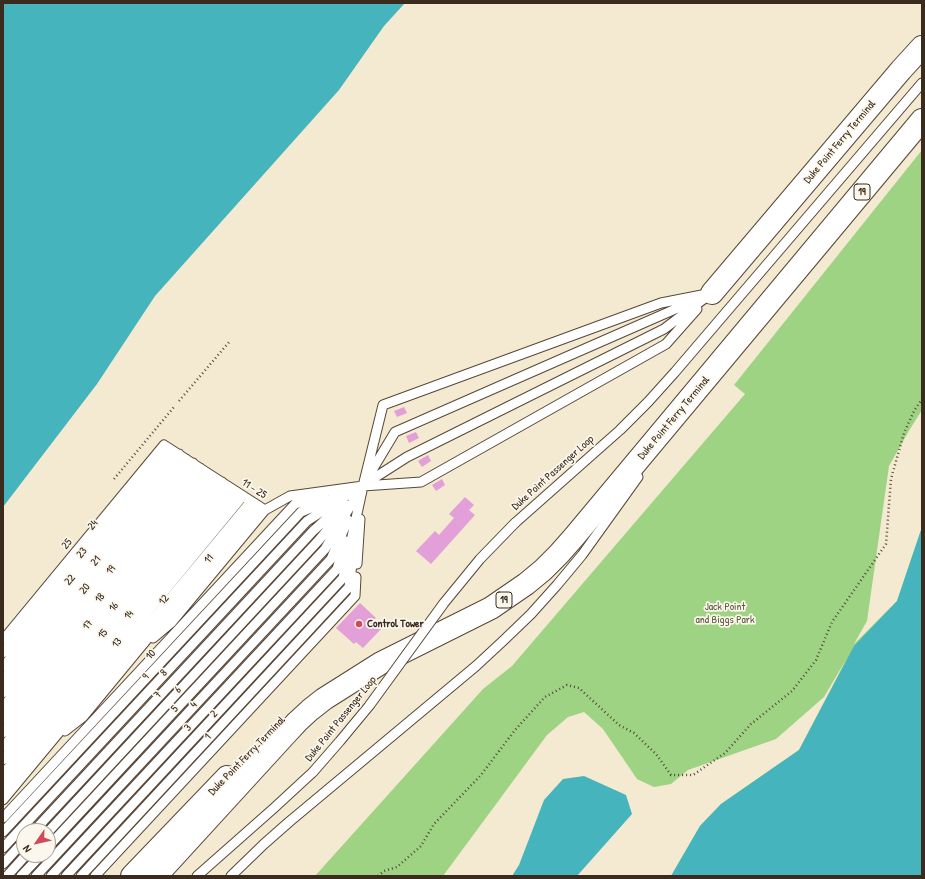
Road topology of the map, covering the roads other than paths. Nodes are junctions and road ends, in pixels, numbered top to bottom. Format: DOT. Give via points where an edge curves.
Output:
graph roads {
  1 [pos="922,47"];
  2 [pos="922,83"];
  3 [pos="922,120"];
  4 [pos="712,293"];
  5 [pos="715,369"];
  6 [pos="215,478"];
  7 [pos="363,486"];
  8 [pos="3,640"];
  9 [pos="3,653"];
  10 [pos="135,654"];
  11 [pos="381,663"];
  12 [pos="3,666"];
  13 [pos="3,680"];
  14 [pos="3,693"];
  15 [pos="3,707"];
  16 [pos="3,720"];
  17 [pos="3,733"];
  18 [pos="51,742"];
  19 [pos="3,747"];
  20 [pos="3,760"];
  21 [pos="3,774"];
  22 [pos="3,787"];
  23 [pos="3,800"];
  24 [pos="3,818"];
  25 [pos="41,823"];
  26 [pos="56,823"];
  27 [pos="3,832"];
  28 [pos="56,838"];
  29 [pos="3,848"];
  30 [pos="16,850"];
  31 [pos="19,863"];
  32 [pos="34,863"];
  33 [pos="3,864"];
  34 [pos="7,876"];
  35 [pos="22,876"];
  36 [pos="36,876"];
  37 [pos="51,876"];
  38 [pos="66,876"];
  39 [pos="80,876"];
  40 [pos="95,876"];
  41 [pos="132,876"];
  42 [pos="156,876"];
  43 [pos="197,876"];
  44 [pos="231,876"];
  1 -- 4 [label="highway, Duke Point Ferry Terminal"];
  2 -- 43 [label="lane, Duke Point Passenger Loop, bridge" via="676,372 620,430 515,523 480,559 444,603 369,706 313,772"];
  3 -- 5 [label="highway, Duke Point Ferry Terminal / 19"];
  4 -- 7 [label="lane, Duke Point Ferry Terminal" via="664,329 407,457"];
  4 -- 7 [label="lane, Duke Point Ferry Terminal" via="666,344 421,482"];
  4 -- 7 [label="lane, Duke Point Ferry Terminal" via="395,432"];
  4 -- 7 [label="lane" via="662,303 383,405"];
  5 -- 11 [label="highway, Duke Point Ferry Terminal / 19" via="574,538 543,570 491,608"];
  5 -- 44 [label="lane" via="582,555 531,614 470,670 289,822"];
  6 -- 7 [label="lane, 11 - 25" via="290,496"];
  6 -- 8 [label="lane, 25"];
  6 -- 9 [label="lane, 24"];
  6 -- 10 [label="lane, 12"];
  6 -- 10 [label="lane, 11" via="172,622"];
  6 -- 12 [label="lane, 23"];
  6 -- 13 [label="lane, 22"];
  6 -- 14 [label="lane, 21"];
  6 -- 15 [label="lane, 20"];
  6 -- 16 [label="lane, 19"];
  6 -- 17 [label="lane, 18"];
  6 -- 18 [label="lane, 13"];
  6 -- 19 [label="lane, 17"];
  6 -- 20 [label="lane, 16"];
  6 -- 21 [label="lane, 15"];
  6 -- 22 [label="lane, 14"];
  7 -- 24 [label="lane" via="295,504"];
  7 -- 25 [label="lane, 8" via="313,531"];
  7 -- 26 [label="lane, 7" via="319,540"];
  7 -- 27 [label="lane, 10" via="301,512"];
  7 -- 28 [label="lane, 6" via="325,549"];
  7 -- 29 [label="lane, 9" via="307,521"];
  7 -- 36 [label="lane, 5" via="331,559"];
  7 -- 37 [label="lane, 4" via="337,569"];
  7 -- 38 [label="lane, 3" via="343,578"];
  7 -- 39 [label="lane, 2" via="349,587"];
  7 -- 40 [label="lane, 1" via="355,596"];
  10 -- 18 [label="lane, 12" via="88,711"];
  11 -- 41 [label="highway, Duke Point Ferry Terminal / 19" via="334,680 289,713"];
  11 -- 42 [label="highway, Duke Point Ferry Terminal / 19" via="324,699 297,722"];
  18 -- 23 [label="lane, 13"];
  30 -- 33 [label="lane"];
  31 -- 34 [label="lane"];
  32 -- 35 [label="lane"];
}
